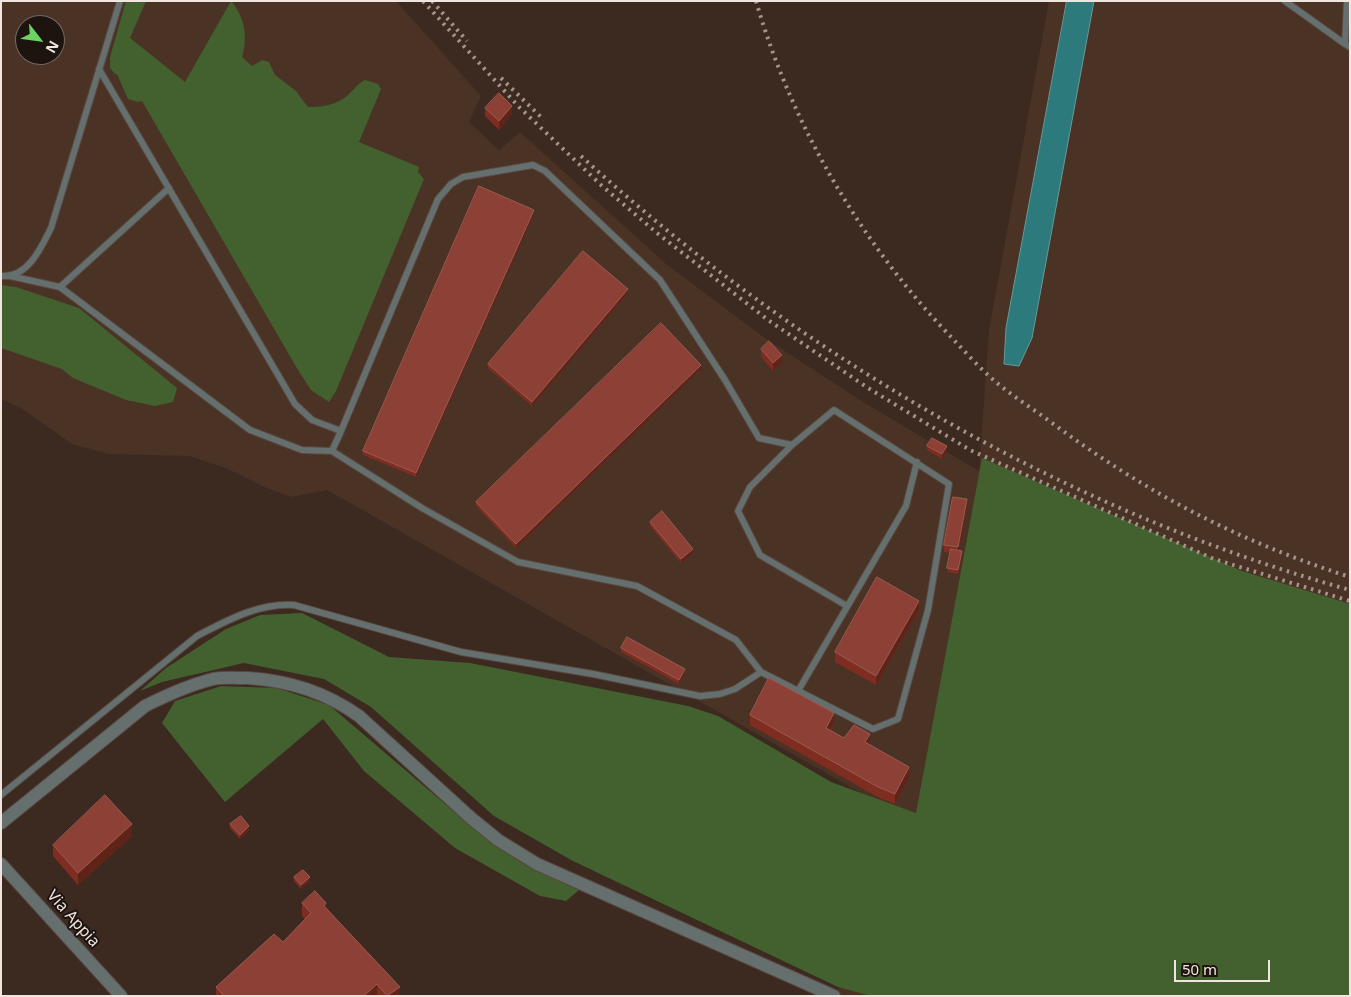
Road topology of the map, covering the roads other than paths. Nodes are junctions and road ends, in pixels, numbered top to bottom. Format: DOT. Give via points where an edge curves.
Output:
graph roads {
  1 [pos="120,1"];
  2 [pos="1285,1"];
  3 [pos="1347,1"];
  4 [pos="1347,45"];
  5 [pos="99,69"];
  6 [pos="168,188"];
  7 [pos="1,276"];
  8 [pos="10,276"];
  9 [pos="60,287"];
  10 [pos="341,431"];
  11 [pos="792,445"];
  12 [pos="332,451"];
  13 [pos="917,462"];
  14 [pos="847,606"];
  15 [pos="761,672"];
  16 [pos="798,691"];
  17 [pos="1,795"];
  18 [pos="1,823"];
  19 [pos="1,864"];
  20 [pos="121,996"];
  21 [pos="834,996"];
  1 -- 5 [label="lane"];
  2 -- 4 [label="lane"];
  3 -- 4 [label="lane"];
  5 -- 6 [label="lane"];
  5 -- 8 [label="lane" via="51,228 30,264"];
  6 -- 9 [label="lane"];
  6 -- 10 [label="lane" via="295,404 312,420"];
  7 -- 8 [label="lane"];
  8 -- 9 [label="lane"];
  9 -- 12 [label="lane" via="250,430 302,450"];
  10 -- 11 [label="lane" via="438,199 451,184 463,177 533,165 545,171 660,280 725,380 758,438"];
  10 -- 12 [label="lane"];
  11 -- 13 [label="lane" via="834,410"];
  11 -- 14 [label="lane" via="750,487 738,511 760,555"];
  12 -- 15 [label="lane" via="422,508 518,562 637,586 736,640"];
  13 -- 14 [label="lane" via="906,506"];
  13 -- 16 [label="lane" via="949,484 928,610 898,719 873,728"];
  14 -- 16 [label="lane"];
  15 -- 16 [label="lane"];
  15 -- 17 [label="lane" via="735,689 700,696 461,652 294,604 278,604 232,617 197,636"];
  18 -- 21 [label="street" via="145,706 170,693 215,679 286,682 340,703 360,716 471,818 498,840 537,864"];
  19 -- 20 [label="street, Via Appia"];
}
